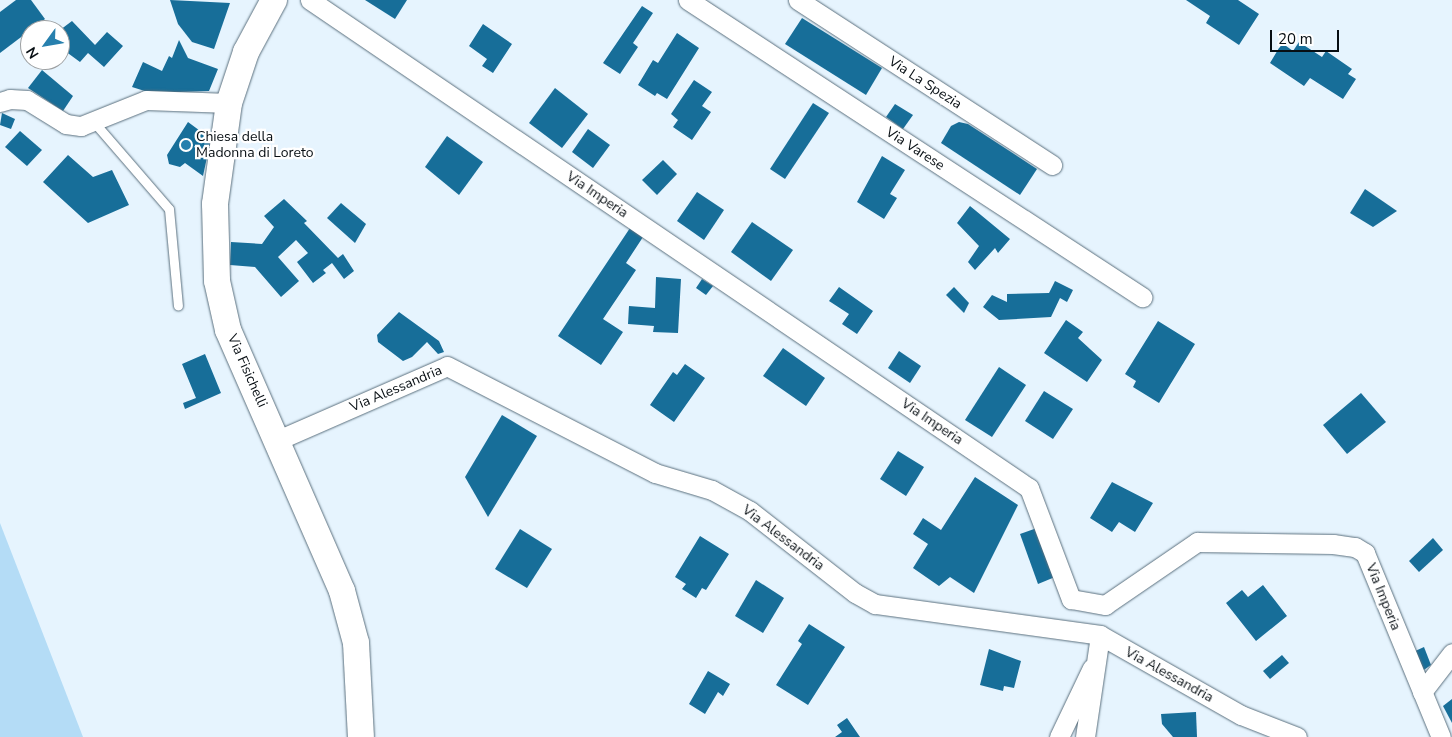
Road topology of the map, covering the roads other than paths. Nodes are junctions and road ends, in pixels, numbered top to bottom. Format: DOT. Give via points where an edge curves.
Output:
graph roads {
  1 [pos="274,0"];
  2 [pos="310,0"];
  3 [pos="688,0"];
  4 [pos="798,0"];
  5 [pos="0,102"];
  6 [pos="229,103"];
  7 [pos="92,121"];
  8 [pos="1052,166"];
  9 [pos="1142,297"];
  10 [pos="178,306"];
  11 [pos="278,440"];
  12 [pos="1100,635"];
  13 [pos="1452,653"];
  14 [pos="1094,663"];
  15 [pos="1422,692"];
  16 [pos="362,737"];
  17 [pos="1059,737"];
  18 [pos="1085,737"];
  19 [pos="1297,737"];
  20 [pos="1441,737"];
  1 -- 6 [label="main road, Via Fisichelli" via="246,52"];
  2 -- 15 [label="street, Via Imperia" via="1028,488 1071,599 1106,605 1198,542 1355,547 1365,553"];
  3 -- 9 [label="street, Via Varese"];
  4 -- 8 [label="street, Via La Spezia"];
  5 -- 7 [label="street" via="27,100 66,124 80,126"];
  6 -- 7 [label="street" via="146,100"];
  6 -- 11 [label="main road, Via Fisichelli" via="215,204 217,281 228,330"];
  7 -- 10 [label="lane" via="169,209"];
  11 -- 12 [label="street, Via Alessandria" via="447,366 655,473 712,490 750,511 855,593 875,604"];
  11 -- 16 [label="main road, Via Fisichelli" via="342,591 356,643"];
  12 -- 14 [label="street"];
  12 -- 19 [label="street, Via Alessandria" via="1241,715"];
  13 -- 15 [label="street"];
  14 -- 17 [label="street"];
  14 -- 18 [label="street" via="1092,704"];
  15 -- 20 [label="street, Via Imperia"];
}
